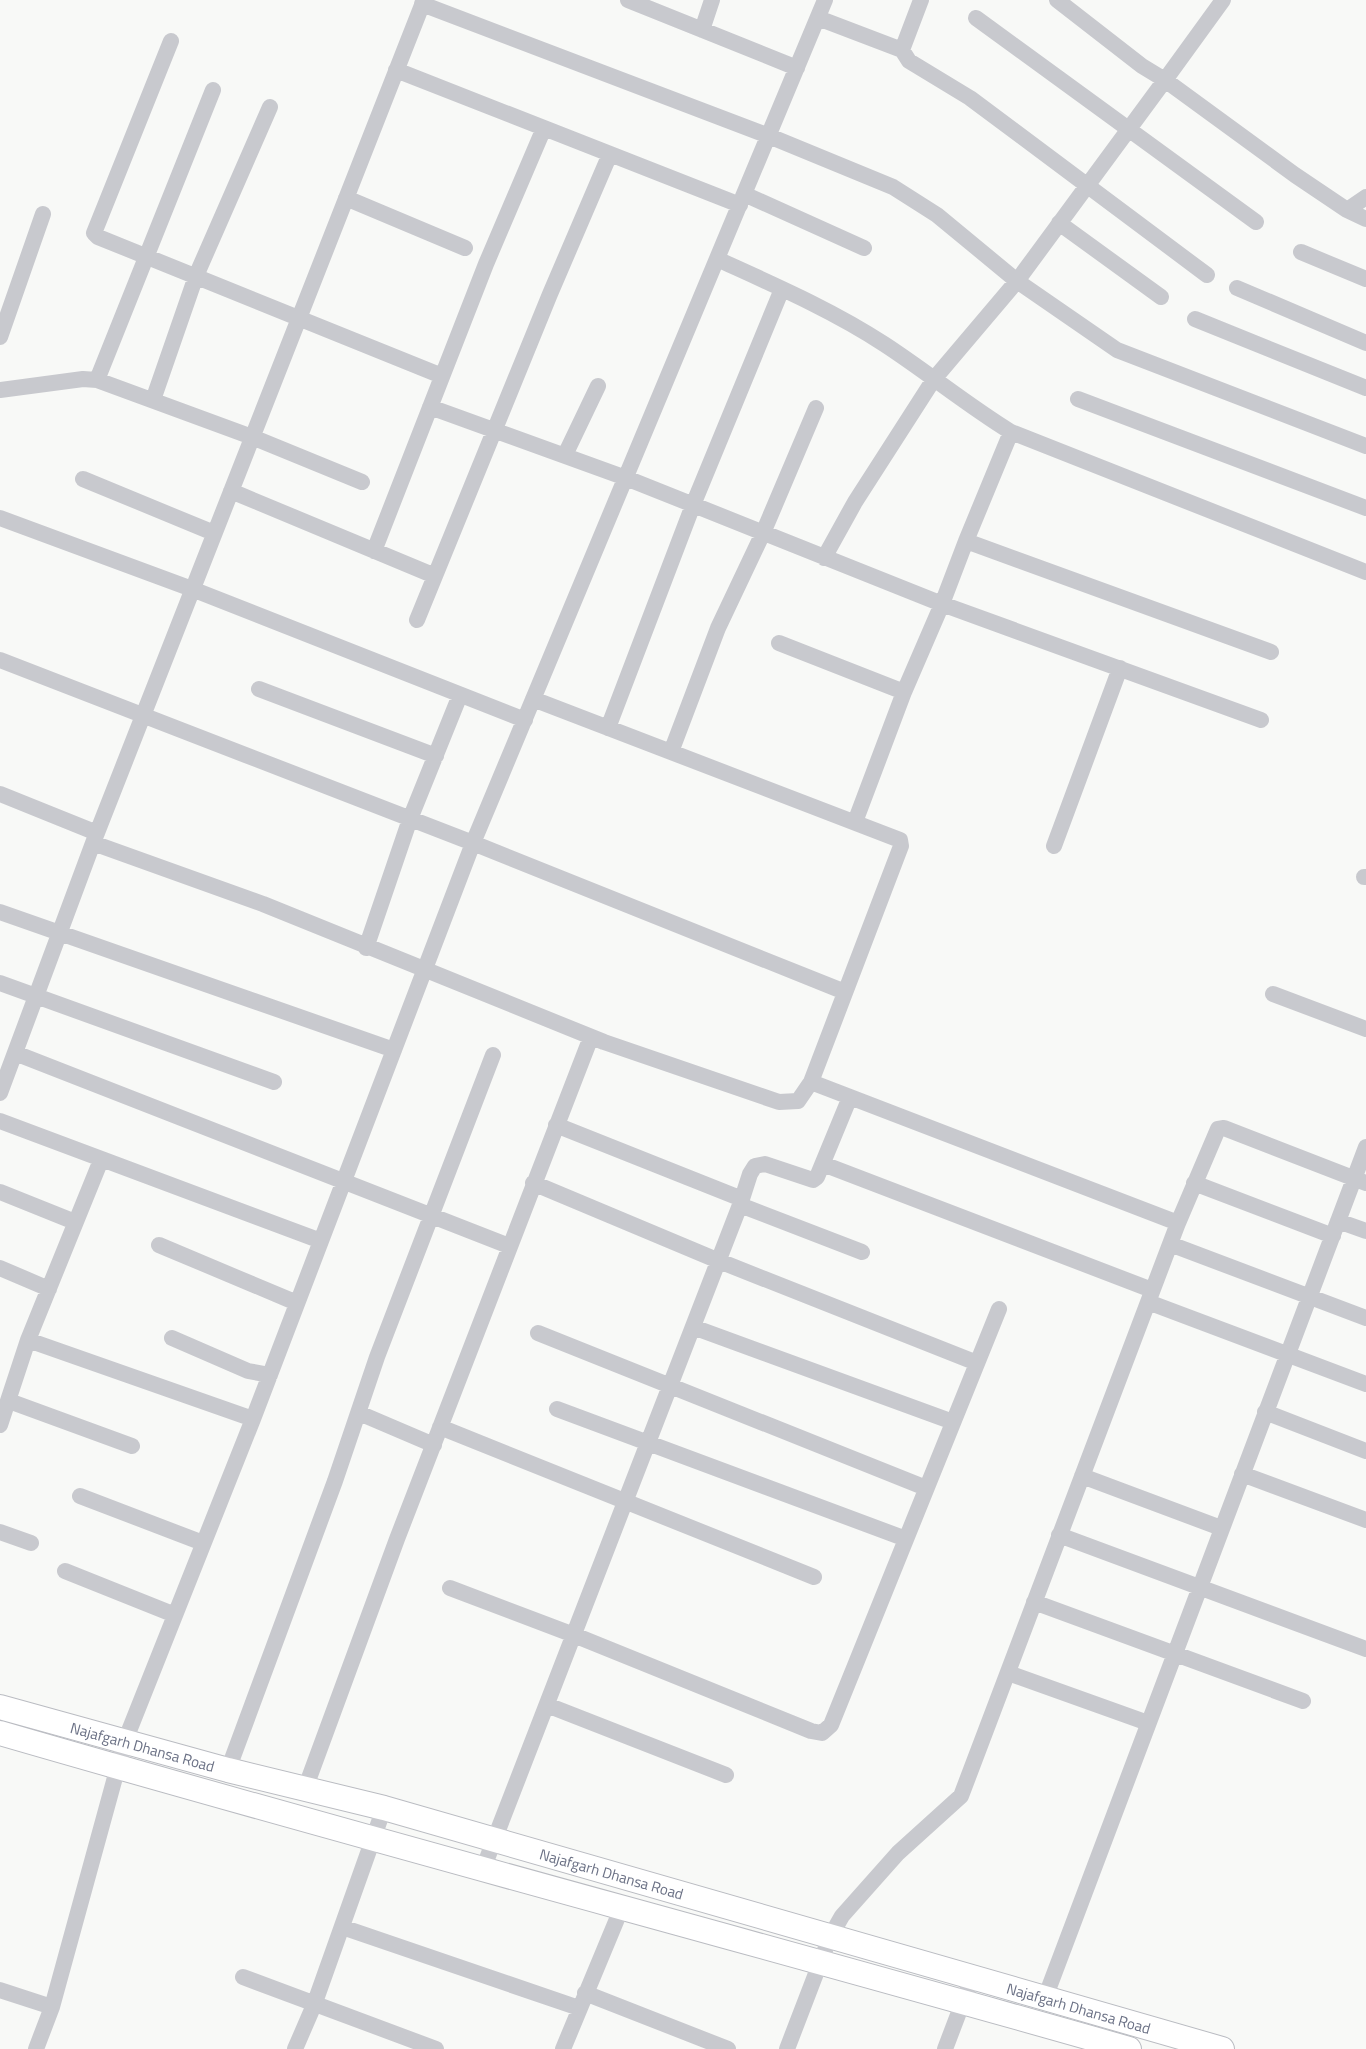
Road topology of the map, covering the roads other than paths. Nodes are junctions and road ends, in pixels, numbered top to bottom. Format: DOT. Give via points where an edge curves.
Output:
graph roads {
  1 [pos="628,0"];
  2 [pos="712,0"];
  3 [pos="825,0"];
  4 [pos="921,0"];
  5 [pos="1057,0"];
  6 [pos="1222,0"];
  7 [pos="423,2"];
  8 [pos="818,18"];
  9 [pos="976,18"];
  10 [pos="702,30"];
  11 [pos="171,41"];
  12 [pos="902,50"];
  13 [pos="797,68"];
  14 [pos="396,70"];
  15 [pos="1165,80"];
  16 [pos="213,90"];
  17 [pos="270,107"];
  18 [pos="544,128"];
  19 [pos="1128,129"];
  20 [pos="769,136"];
  21 [pos="610,154"];
  22 [pos="1087,184"];
  23 [pos="1366,197"];
  24 [pos="346,198"];
  25 [pos="742,199"];
  26 [pos="1347,210"];
  27 [pos="43,214"];
  28 [pos="1366,219"];
  29 [pos="1256,222"];
  30 [pos="1059,223"];
  31 [pos="465,248"];
  32 [pos="864,249"];
  33 [pos="1301,252"];
  34 [pos="145,256"];
  35 [pos="717,259"];
  36 [pos="1207,274"];
  37 [pos="196,276"];
  38 [pos="1366,279"];
  39 [pos="1017,280"];
  40 [pos="1237,288"];
  41 [pos="782,289"];
  42 [pos="1161,297"];
  43 [pos="300,316"];
  44 [pos="1195,319"];
  45 [pos="0,335"];
  46 [pos="1366,343"];
  47 [pos="442,375"];
  48 [pos="934,379"];
  49 [pos="97,380"];
  50 [pos="598,386"];
  51 [pos="1366,388"];
  52 [pos="0,390"];
  53 [pos="1078,399"];
  54 [pos="153,400"];
  55 [pos="430,407"];
  56 [pos="816,408"];
  57 [pos="494,430"];
  58 [pos="1011,432"];
  59 [pos="252,436"];
  60 [pos="1366,446"];
  61 [pos="565,455"];
  62 [pos="626,478"];
  63 [pos="83,479"];
  64 [pos="362,482"];
  65 [pos="231,491"];
  66 [pos="693,505"];
  67 [pos="1366,508"];
  68 [pos="0,518"];
  69 [pos="214,533"];
  70 [pos="763,533"];
  71 [pos="966,541"];
  72 [pos="374,551"];
  73 [pos="824,558"];
  74 [pos="1366,572"];
  75 [pos="435,576"];
  76 [pos="192,589"];
  77 [pos="942,604"];
  78 [pos="417,620"];
  79 [pos="778,643"];
  80 [pos="1271,652"];
  81 [pos="0,660"];
  82 [pos="1120,668"];
  83 [pos="259,689"];
  84 [pos="904,692"];
  85 [pos="460,695"];
  86 [pos="533,699"];
  87 [pos="142,717"];
  88 [pos="525,720"];
  89 [pos="1261,720"];
  90 [pos="608,728"];
  91 [pos="671,752"];
  92 [pos="436,756"];
  93 [pos="0,794"];
  94 [pos="410,819"];
  95 [pos="855,822"];
  96 [pos="95,838"];
  97 [pos="473,843"];
  98 [pos="1054,846"];
  99 [pos="0,912"];
  100 [pos="60,933"];
  101 [pos="366,948"];
  102 [pos="424,970"];
  103 [pos="0,983"];
  104 [pos="845,992"];
  105 [pos="1273,994"];
  106 [pos="36,997"];
  107 [pos="1366,1029"];
  108 [pos="591,1037"];
  109 [pos="394,1050"];
  110 [pos="15,1053"];
  111 [pos="493,1055"];
  112 [pos="274,1082"];
  113 [pos="811,1082"];
  114 [pos="0,1094"];
  115 [pos="850,1097"];
  116 [pos="0,1121"];
  117 [pos="556,1125"];
  118 [pos="1366,1147"];
  119 [pos="100,1160"];
  120 [pos="823,1164"];
  121 [pos="344,1180"];
  122 [pos="1360,1181"];
  123 [pos="533,1183"];
  124 [pos="1194,1183"];
  125 [pos="0,1192"];
  126 [pos="741,1202"];
  127 [pos="434,1215"];
  128 [pos="75,1222"];
  129 [pos="1178,1223"];
  130 [pos="1335,1228"];
  131 [pos="1366,1231"];
  132 [pos="321,1241"];
  133 [pos="1170,1244"];
  134 [pos="159,1245"];
  135 [pos="509,1246"];
  136 [pos="862,1252"];
  137 [pos="719,1261"];
  138 [pos="0,1268"];
  139 [pos="49,1289"];
  140 [pos="1150,1296"];
  141 [pos="1308,1297"];
  142 [pos="297,1303"];
  143 [pos="999,1309"];
  144 [pos="1366,1318"];
  145 [pos="693,1327"];
  146 [pos="538,1333"];
  147 [pos="172,1338"];
  148 [pos="28,1341"];
  149 [pos="1286,1354"];
  150 [pos="977,1363"];
  151 [pos="270,1375"];
  152 [pos="670,1384"];
  153 [pos="1366,1384"];
  154 [pos="9,1401"];
  155 [pos="557,1409"];
  156 [pos="1265,1412"];
  157 [pos="359,1413"];
  158 [pos="253,1419"];
  159 [pos="953,1422"];
  160 [pos="0,1425"];
  161 [pos="440,1427"];
  162 [pos="647,1443"];
  163 [pos="434,1445"];
  164 [pos="132,1446"];
  165 [pos="1366,1450"];
  166 [pos="1242,1474"];
  167 [pos="1082,1476"];
  168 [pos="926,1488"];
  169 [pos="80,1496"];
  170 [pos="625,1503"];
  171 [pos="1366,1520"];
  172 [pos="1221,1528"];
  173 [pos="0,1532"];
  174 [pos="1059,1535"];
  175 [pos="906,1539"];
  176 [pos="31,1543"];
  177 [pos="203,1543"];
  178 [pos="65,1571"];
  179 [pos="814,1577"];
  180 [pos="1198,1587"];
  181 [pos="450,1588"];
  182 [pos="1034,1602"];
  183 [pos="175,1615"];
  184 [pos="574,1635"];
  185 [pos="1366,1648"];
  186 [pos="1174,1654"];
  187 [pos="1008,1673"];
  188 [pos="1303,1701"];
  189 [pos="547,1705"];
  190 [pos="0,1707"];
  191 [pos="1148,1723"];
  192 [pos="0,1733"];
  193 [pos="125,1741"];
  194 [pos="118,1767"];
  195 [pos="228,1770"];
  196 [pos="726,1775"];
  197 [pos="305,1790"];
  198 [pos="384,1808"];
  199 [pos="372,1838"];
  200 [pos="494,1840"];
  201 [pos="483,1869"];
  202 [pos="622,1906"];
  203 [pos="342,1927"];
  204 [pos="830,1937"];
  205 [pos="822,1963"];
  206 [pos="243,1977"];
  207 [pos="972,1978"];
  208 [pos="0,1990"];
  209 [pos="1045,1998"];
  210 [pos="582,2001"];
  211 [pos="963,2001"];
  212 [pos="314,2005"];
  213 [pos="52,2007"];
  214 [pos="1177,2043"];
  215 [pos="36,2049"];
  216 [pos="295,2049"];
  217 [pos="436,2049"];
  218 [pos="563,2049"];
  219 [pos="728,2049"];
  220 [pos="787,2049"];
  221 [pos="945,2049"];
  222 [pos="1130,2049"];
  223 [pos="1222,2049"];
  1 -- 10 [label="street"];
  2 -- 10 [label="street"];
  3 -- 8 [label="street"];
  4 -- 12 [label="street"];
  5 -- 15 [label="street"];
  6 -- 15 [label="street"];
  7 -- 14 [label="street"];
  7 -- 20 [label="street"];
  8 -- 12 [label="street"];
  8 -- 13 [label="street"];
  9 -- 19 [label="street"];
  10 -- 13 [label="street"];
  11 -- 34 [label="street" via="94,228 98,237"];
  12 -- 22 [label="street" via="909,60"];
  13 -- 20 [label="street"];
  14 -- 18 [label="street"];
  14 -- 24 [label="street"];
  15 -- 19 [label="street"];
  15 -- 26 [label="street"];
  16 -- 34 [label="street"];
  17 -- 37 [label="street"];
  18 -- 21 [label="street"];
  18 -- 47 [label="street"];
  19 -- 22 [label="street"];
  19 -- 29 [label="street"];
  20 -- 25 [label="street"];
  20 -- 39 [label="street" via="893,187 937,215"];
  21 -- 25 [label="street"];
  21 -- 57 [label="street"];
  22 -- 30 [label="street"];
  22 -- 36 [label="street"];
  23 -- 26 [label="street"];
  24 -- 31 [label="street"];
  24 -- 43 [label="street"];
  25 -- 32 [label="street"];
  25 -- 35 [label="street"];
  26 -- 28 [label="street"];
  27 -- 45 [label="street"];
  30 -- 39 [label="street"];
  30 -- 42 [label="street"];
  33 -- 38 [label="street"];
  34 -- 37 [label="street"];
  34 -- 49 [label="street"];
  35 -- 41 [label="street"];
  35 -- 62 [label="street"];
  37 -- 43 [label="street"];
  37 -- 54 [label="street"];
  39 -- 48 [label="street"];
  39 -- 60 [label="street" via="1117,350"];
  40 -- 46 [label="street"];
  41 -- 48 [label="street" via="882,343"];
  41 -- 66 [label="street"];
  43 -- 47 [label="street"];
  43 -- 59 [label="street"];
  44 -- 51 [label="street"];
  47 -- 55 [label="street"];
  48 -- 58 [label="street"];
  48 -- 73 [label="street"];
  49 -- 52 [label="street"];
  49 -- 54 [label="street"];
  50 -- 61 [label="street"];
  53 -- 67 [label="street"];
  54 -- 59 [label="street"];
  55 -- 57 [label="street"];
  55 -- 72 [label="street"];
  56 -- 70 [label="street"];
  57 -- 61 [label="street"];
  57 -- 75 [label="street"];
  58 -- 71 [label="street"];
  58 -- 74 [label="street"];
  59 -- 64 [label="street"];
  59 -- 65 [label="street"];
  61 -- 62 [label="street"];
  62 -- 66 [label="street"];
  62 -- 86 [label="street"];
  63 -- 69 [label="street"];
  65 -- 69 [label="street"];
  65 -- 72 [label="street"];
  66 -- 70 [label="street"];
  66 -- 90 [label="street"];
  68 -- 76 [label="street"];
  69 -- 76 [label="street"];
  70 -- 73 [label="street"];
  70 -- 91 [label="street" via="718,628"];
  71 -- 77 [label="street"];
  71 -- 80 [label="street"];
  72 -- 75 [label="street"];
  73 -- 77 [label="street"];
  75 -- 78 [label="street"];
  76 -- 85 [label="street"];
  76 -- 87 [label="street"];
  77 -- 82 [label="street"];
  77 -- 84 [label="street"];
  79 -- 84 [label="street"];
  81 -- 87 [label="street"];
  82 -- 89 [label="street"];
  82 -- 98 [label="street"];
  83 -- 92 [label="street"];
  84 -- 95 [label="street"];
  85 -- 88 [label="street"];
  85 -- 92 [label="street"];
  86 -- 88 [label="street"];
  86 -- 90 [label="street"];
  87 -- 94 [label="street"];
  87 -- 96 [label="street"];
  88 -- 97 [label="street"];
  90 -- 91 [label="street"];
  91 -- 95 [label="street"];
  92 -- 94 [label="street"];
  93 -- 96 [label="street"];
  94 -- 97 [label="street"];
  94 -- 101 [label="street"];
  95 -- 104 [label="street" via="894,836 901,846"];
  96 -- 100 [label="street"];
  96 -- 101 [label="street"];
  97 -- 102 [label="street"];
  97 -- 104 [label="street"];
  99 -- 100 [label="street"];
  100 -- 106 [label="street"];
  100 -- 109 [label="street"];
  101 -- 102 [label="street"];
  102 -- 108 [label="street"];
  102 -- 109 [label="street"];
  103 -- 106 [label="street"];
  104 -- 113 [label="street"];
  105 -- 107 [label="street"];
  106 -- 110 [label="street"];
  106 -- 112 [label="street"];
  108 -- 113 [label="street" via="780,1102 798,1101"];
  108 -- 117 [label="street"];
  109 -- 121 [label="street"];
  110 -- 114 [label="street"];
  110 -- 121 [label="street"];
  111 -- 127 [label="street"];
  113 -- 115 [label="street"];
  115 -- 120 [label="street"];
  115 -- 129 [label="street"];
  116 -- 119 [label="street"];
  117 -- 123 [label="street"];
  117 -- 126 [label="street"];
  118 -- 122 [label="street"];
  119 -- 128 [label="street"];
  119 -- 132 [label="street"];
  120 -- 126 [label="street" via="813,1180 765,1164 755,1166"];
  120 -- 140 [label="street"];
  121 -- 127 [label="street"];
  121 -- 132 [label="street"];
  122 -- 124 [label="street" via="1224,1128 1213,1136"];
  122 -- 130 [label="street"];
  123 -- 135 [label="street"];
  123 -- 137 [label="street"];
  124 -- 129 [label="street"];
  124 -- 130 [label="street"];
  125 -- 128 [label="street"];
  126 -- 136 [label="street"];
  126 -- 137 [label="street"];
  127 -- 135 [label="street"];
  127 -- 157 [label="street" via="377,1357"];
  128 -- 139 [label="street"];
  129 -- 133 [label="street"];
  130 -- 131 [label="street"];
  130 -- 141 [label="street"];
  132 -- 142 [label="street"];
  133 -- 140 [label="street"];
  133 -- 141 [label="street"];
  134 -- 142 [label="street"];
  135 -- 161 [label="street"];
  137 -- 145 [label="street"];
  137 -- 150 [label="street"];
  138 -- 139 [label="street"];
  139 -- 148 [label="street"];
  140 -- 149 [label="street"];
  140 -- 167 [label="street"];
  141 -- 144 [label="street"];
  141 -- 149 [label="street"];
  142 -- 151 [label="street"];
  143 -- 150 [label="street"];
  145 -- 152 [label="street"];
  145 -- 159 [label="street"];
  146 -- 152 [label="street"];
  147 -- 151 [label="street" via="248,1371"];
  148 -- 154 [label="street"];
  148 -- 158 [label="street"];
  149 -- 153 [label="street"];
  149 -- 156 [label="street"];
  150 -- 159 [label="street"];
  151 -- 158 [label="street"];
  152 -- 162 [label="street"];
  152 -- 168 [label="street"];
  154 -- 160 [label="street"];
  154 -- 164 [label="street"];
  155 -- 162 [label="street"];
  156 -- 165 [label="street"];
  156 -- 166 [label="street"];
  157 -- 163 [label="street"];
  157 -- 195 [label="street"];
  158 -- 177 [label="street"];
  159 -- 168 [label="street"];
  161 -- 163 [label="street"];
  161 -- 170 [label="street"];
  162 -- 170 [label="street"];
  162 -- 175 [label="street"];
  163 -- 197 [label="street"];
  166 -- 171 [label="street"];
  166 -- 172 [label="street"];
  167 -- 172 [label="street"];
  167 -- 174 [label="street"];
  168 -- 175 [label="street"];
  169 -- 177 [label="street"];
  170 -- 179 [label="street"];
  170 -- 184 [label="street"];
  172 -- 180 [label="street"];
  173 -- 176 [label="street"];
  174 -- 180 [label="street"];
  174 -- 182 [label="street"];
  175 -- 184 [label="street" via="831,1725 822,1733"];
  177 -- 183 [label="street"];
  178 -- 183 [label="street"];
  180 -- 185 [label="street"];
  180 -- 186 [label="street"];
  181 -- 184 [label="street"];
  182 -- 186 [label="street"];
  182 -- 187 [label="street"];
  183 -- 193 [label="street"];
  184 -- 189 [label="street"];
  186 -- 188 [label="street"];
  186 -- 191 [label="street"];
  187 -- 191 [label="street"];
  187 -- 204 [label="street" via="962,1796 898,1853 842,1916"];
  189 -- 196 [label="street"];
  189 -- 200 [label="street"];
  190 -- 193 [label="main road, Najafgarh Dhansa Road"];
  191 -- 209 [label="street"];
  192 -- 194 [label="main road, Najafgarh Dhansa Road"];
  193 -- 194 [label="street"];
  193 -- 195 [label="main road, Najafgarh Dhansa Road"];
  194 -- 199 [label="main road, Najafgarh Dhansa Road"];
  194 -- 213 [label="street"];
  195 -- 197 [label="main road, Najafgarh Dhansa Road"];
  197 -- 198 [label="main road, Najafgarh Dhansa Road"];
  198 -- 199 [label="street"];
  198 -- 200 [label="main road, Najafgarh Dhansa Road"];
  199 -- 201 [label="main road, Najafgarh Dhansa Road"];
  199 -- 203 [label="street"];
  200 -- 201 [label="street"];
  200 -- 204 [label="main road, Najafgarh Dhansa Road"];
  201 -- 202 [label="main road, Najafgarh Dhansa Road"];
  202 -- 205 [label="main road, Najafgarh Dhansa Road"];
  202 -- 210 [label="street"];
  203 -- 210 [label="street"];
  203 -- 212 [label="street"];
  204 -- 205 [label="street"];
  204 -- 207 [label="main road, Najafgarh Dhansa Road"];
  205 -- 211 [label="main road, Najafgarh Dhansa Road"];
  205 -- 220 [label="street"];
  206 -- 212 [label="street"];
  207 -- 209 [label="main road, Najafgarh Dhansa Road"];
  207 -- 211 [label="street"];
  208 -- 213 [label="street"];
  209 -- 214 [label="main road, Najafgarh Dhansa Road"];
  210 -- 218 [label="street"];
  210 -- 219 [label="street"];
  211 -- 221 [label="street"];
  211 -- 222 [label="main road, Najafgarh Dhansa Road"];
  212 -- 216 [label="street"];
  212 -- 217 [label="street"];
  213 -- 215 [label="street"];
  214 -- 223 [label="main road, Najafgarh Dhansa Road"];
}
